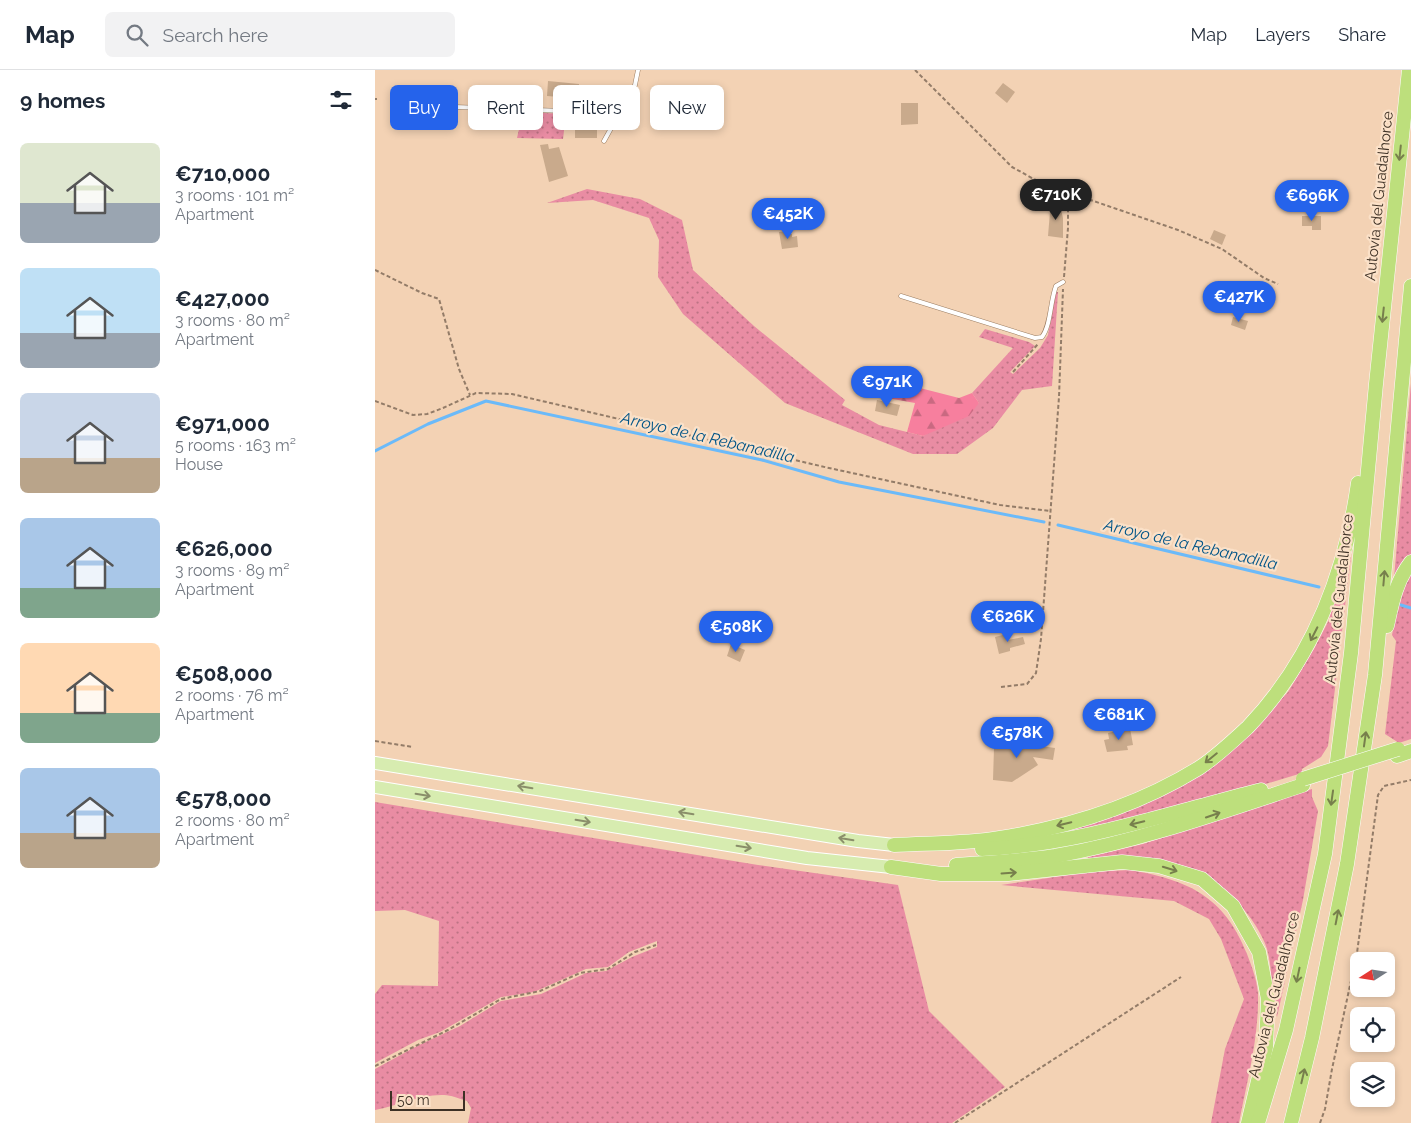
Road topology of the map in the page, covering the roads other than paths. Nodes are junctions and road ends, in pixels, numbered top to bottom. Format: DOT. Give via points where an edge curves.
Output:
graph roads {
  1 [pos="638,70"];
  2 [pos="1409,70"];
  3 [pos="635,85"];
  4 [pos="458,107"];
  5 [pos="553,111"];
  6 [pos="610,130"];
  7 [pos="604,141"];
  8 [pos="1063,282"];
  9 [pos="1411,286"];
  10 [pos="901,296"];
  11 [pos="1376,384"];
  12 [pos="1411,562"];
  13 [pos="1375,675"];
  14 [pos="1404,750"];
  15 [pos="375,763"];
  16 [pos="1303,782"];
  17 [pos="375,787"];
  18 [pos="894,845"];
  19 [pos="891,868"];
  20 [pos="1248,1123"];
  21 [pos="1258,1123"];
  22 [pos="1291,1123"];
  1 -- 3 [label="lane"];
  2 -- 11 [label="highway, Autovía del Guadalhorce, one-way"];
  4 -- 5 [label="lane"];
  6 -- 7 [label="lane"];
  8 -- 10 [label="lane" via="1056,286 1050,304 1047,331 1042,337 1035,338"];
  13 -- 9 [label="highway, one-way"];
  11 -- 18 [label="highway, one-way" via="1353,520 1332,594 1300,660 1268,706 1236,739 1200,768 1154,792 1078,821 998,839"];
  11 -- 21 [label="highway, Autovía del Guadalhorce, one-way" via="1351,652 1325,854 1286,1030"];
  12 -- 13 [label="highway" via="1396,588"];
  22 -- 13 [label="highway, one-way" via="1312,1038 1347,864"];
  14 -- 16 [label="highway"];
  18 -- 15 [label="main road, one-way"];
  16 -- 18 [label="highway, one-way" via="1051,842 943,850"];
  19 -- 16 [label="highway, one-way" via="1054,856 1189,823"];
  17 -- 19 [label="main road, one-way" via="807,858"];
  19 -- 20 [label="highway, one-way" via="941,874 1007,874 1122,862 1159,866 1201,879 1233,906 1259,952 1268,1000 1266,1048"];
}
